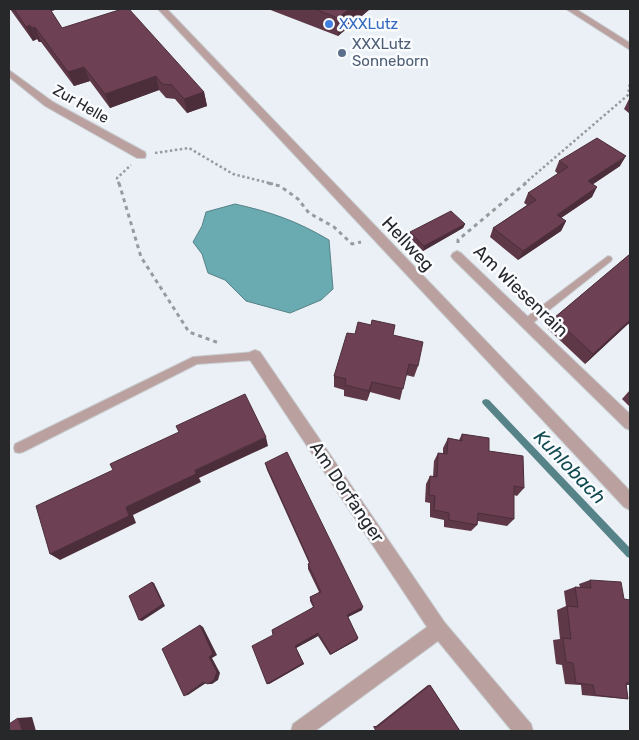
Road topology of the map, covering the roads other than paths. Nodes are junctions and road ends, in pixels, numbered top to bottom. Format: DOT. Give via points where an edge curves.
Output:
graph roads {
  1 [pos="162,9"];
  2 [pos="570,9"];
  3 [pos="630,47"];
  4 [pos="9,73"];
  5 [pos="141,155"];
  6 [pos="457,256"];
  7 [pos="608,259"];
  8 [pos="526,323"];
  9 [pos="255,356"];
  10 [pos="628,417"];
  11 [pos="19,448"];
  12 [pos="630,502"];
  13 [pos="439,629"];
  14 [pos="300,731"];
  15 [pos="524,731"];
  1 -- 12 [label="street, Hellweg"];
  2 -- 3 [label="street"];
  4 -- 5 [label="street, Zur Helle" via="49,104"];
  6 -- 8 [label="street, Am Wiesenrain"];
  7 -- 8 [label="lane"];
  8 -- 10 [label="street, Am Wiesenrain"];
  9 -- 11 [label="lane" via="196,360"];
  9 -- 13 [label="street, Am Dorfanger"];
  13 -- 14 [label="street"];
  13 -- 15 [label="street, Am Dorfanger"];
}
